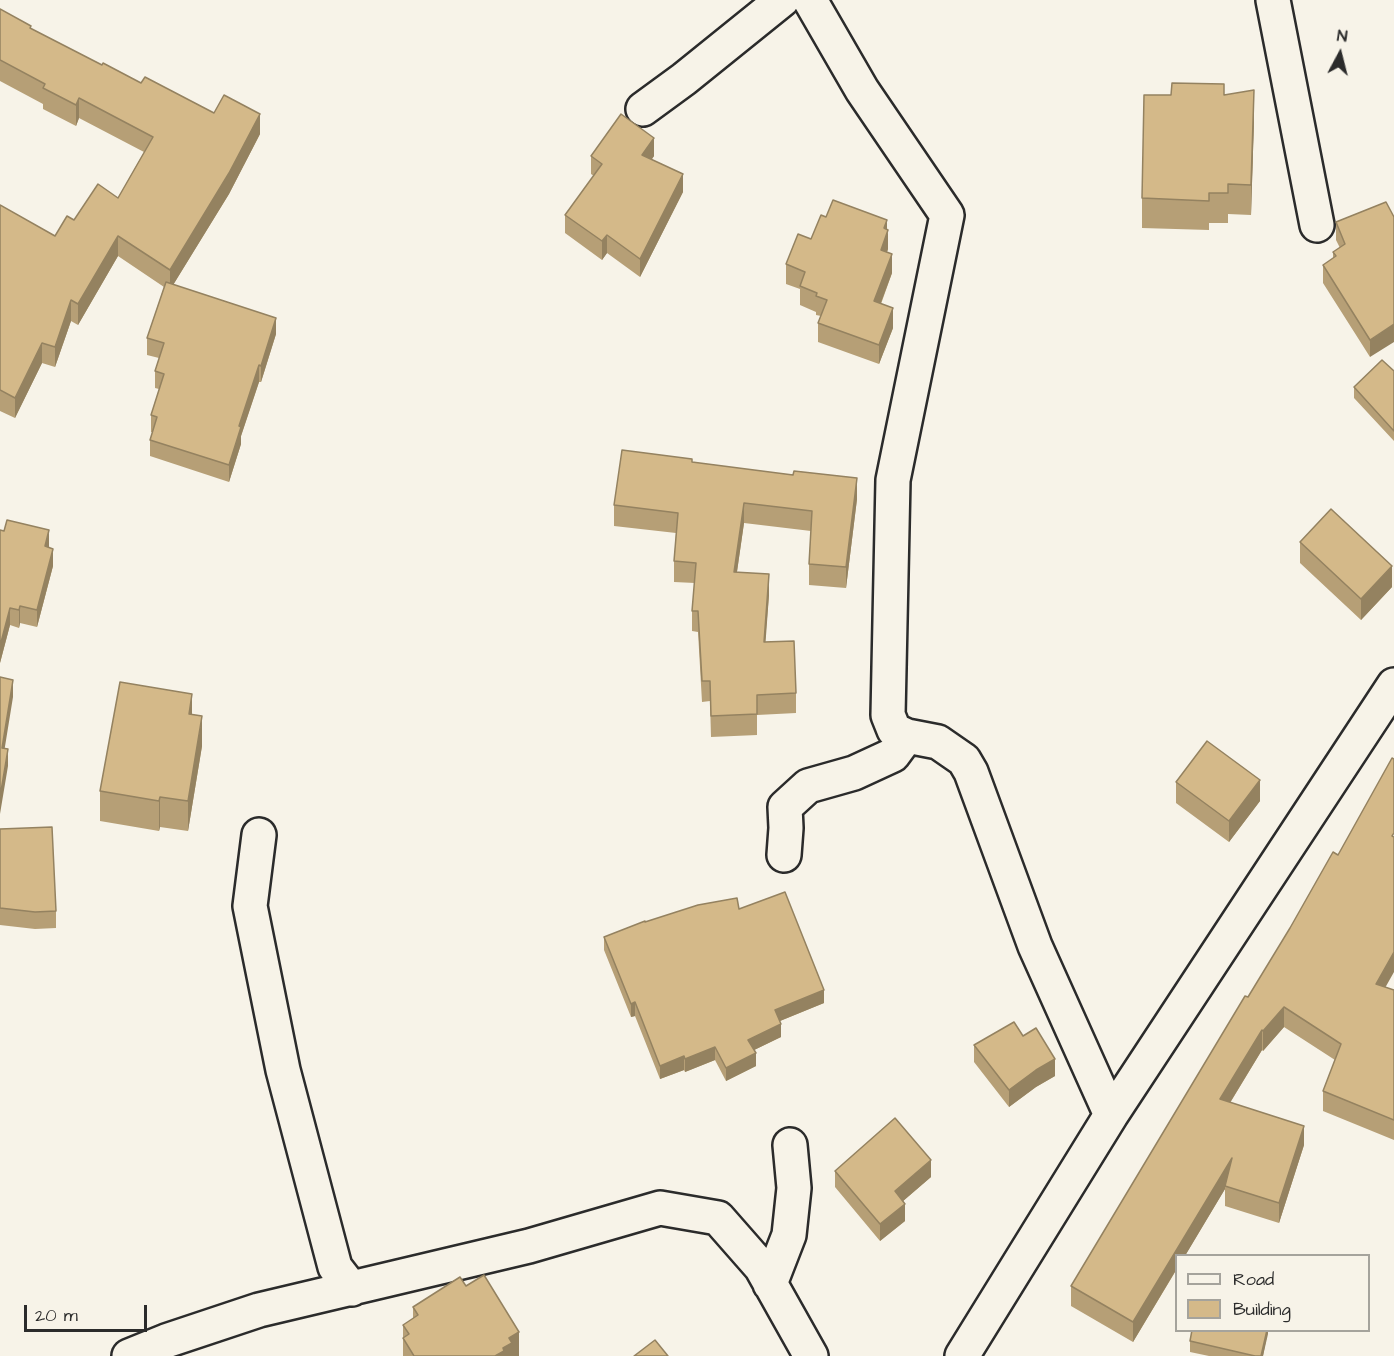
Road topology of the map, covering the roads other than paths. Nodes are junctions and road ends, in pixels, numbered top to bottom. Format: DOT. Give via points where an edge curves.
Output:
graph roads {
  1 [pos="782,0"];
  2 [pos="810,0"];
  3 [pos="1273,0"];
  4 [pos="644,109"];
  5 [pos="1317,225"];
  6 [pos="1394,685"];
  7 [pos="907,736"];
  8 [pos="259,835"];
  9 [pos="784,855"];
  10 [pos="1111,1115"];
  11 [pos="790,1145"];
  12 [pos="770,1284"];
  13 [pos="352,1288"];
  14 [pos="129,1356"];
  15 [pos="812,1356"];
  16 [pos="962,1356"];
  1 -- 4 [label="street"];
  2 -- 7 [label="street" via="862,90 947,216 893,480 888,715 894,730"];
  3 -- 5 [label="street"];
  6 -- 10 [label="street"];
  7 -- 9 [label="street" via="892,755 854,773 808,786 785,807"];
  7 -- 10 [label="street" via="938,742 964,760 971,772 1035,946"];
  8 -- 13 [label="street" via="250,906 283,1070 335,1267"];
  10 -- 16 [label="street"];
  11 -- 12 [label="street" via="794,1188 789,1235"];
  12 -- 13 [label="street" via="718,1218 660,1208 529,1246"];
  12 -- 15 [label="street"];
  13 -- 14 [label="street" via="259,1310"];
}
